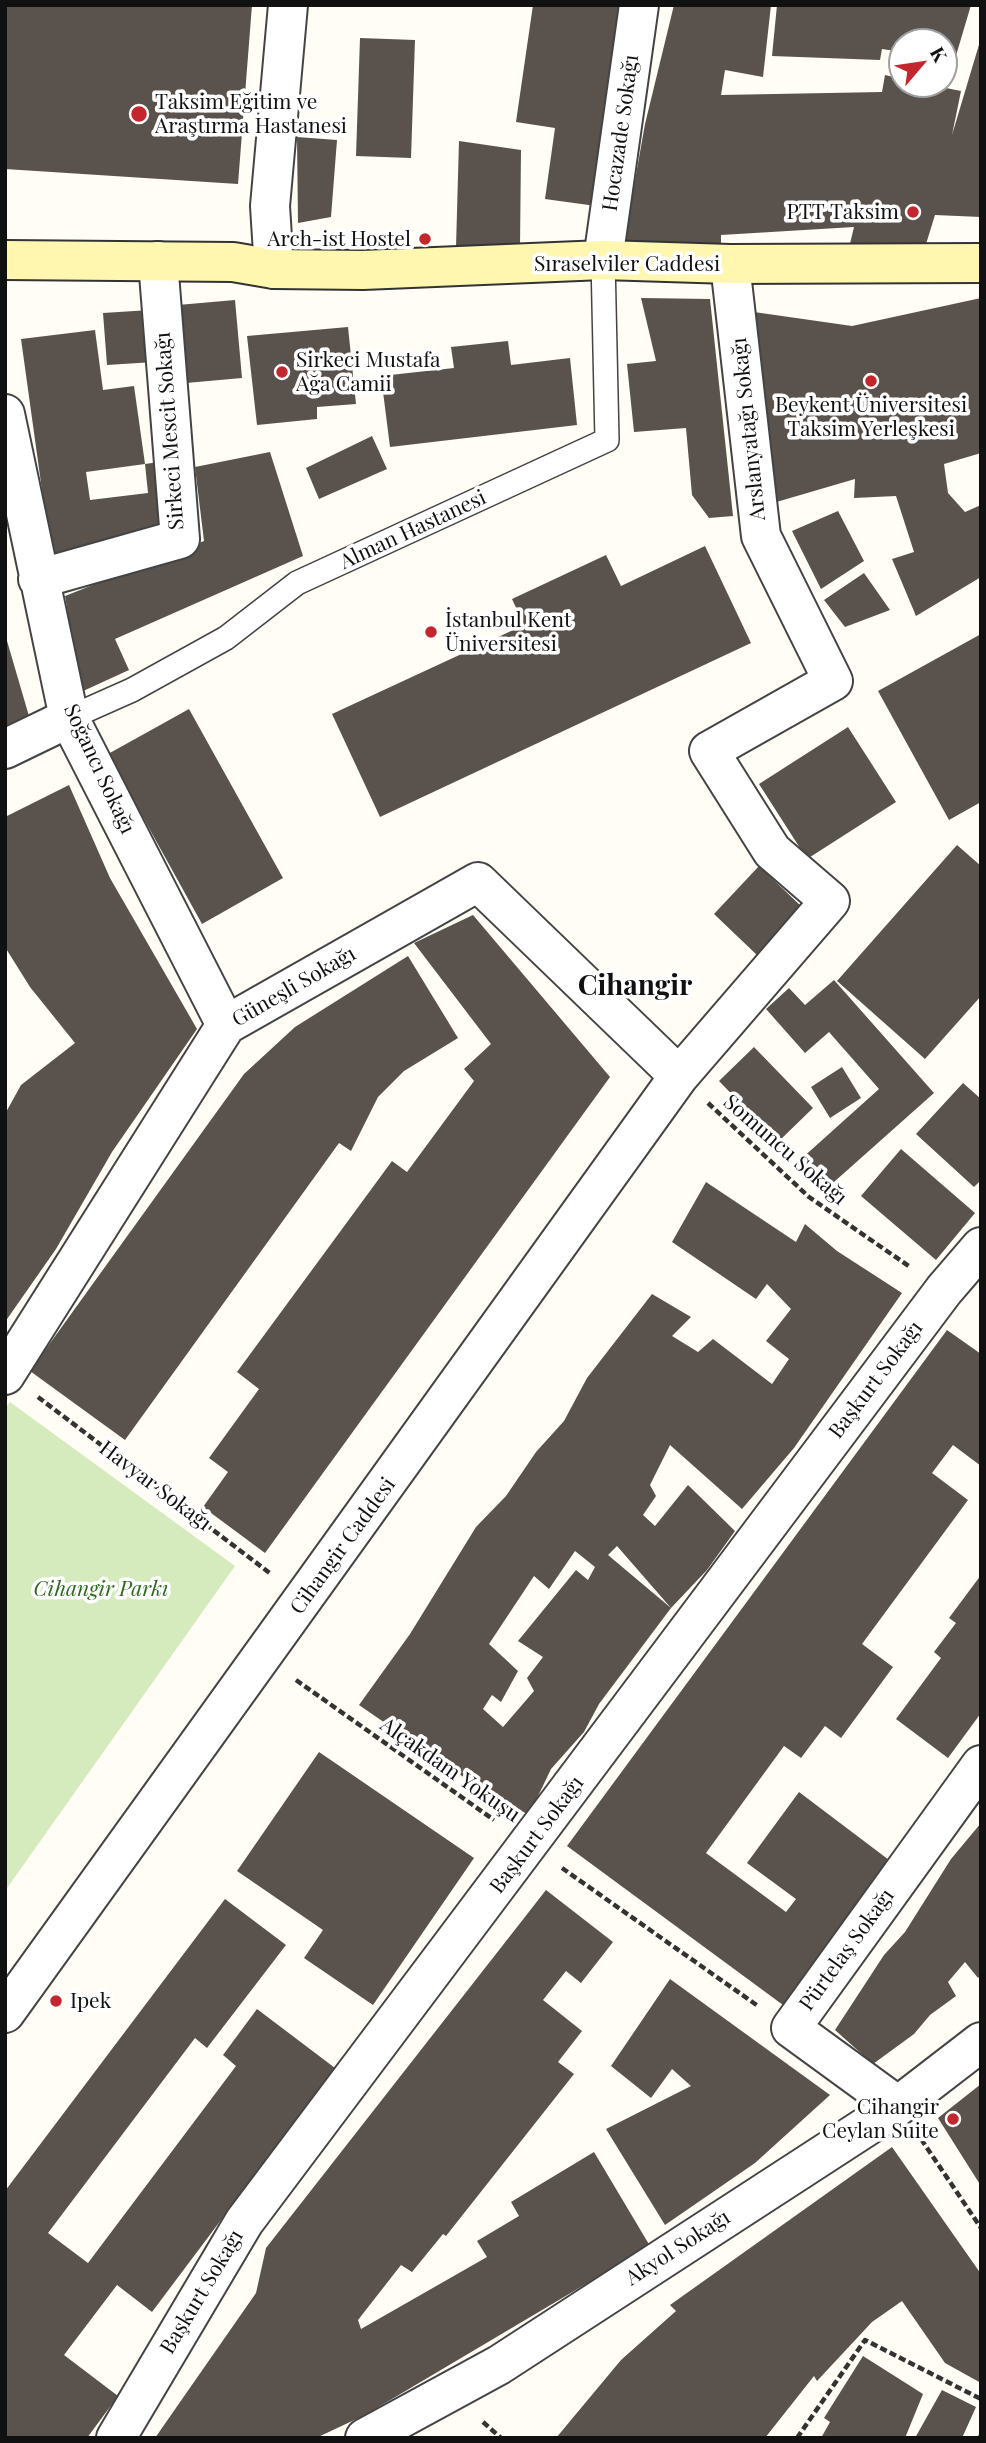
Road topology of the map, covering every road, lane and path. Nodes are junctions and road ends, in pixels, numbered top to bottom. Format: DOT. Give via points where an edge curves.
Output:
graph roads {
  1 [pos="288,5"];
  2 [pos="639,5"];
  3 [pos="5,260"];
  4 [pos="603,260"];
  5 [pos="981,263"];
  6 [pos="730,264"];
  7 [pos="274,269"];
  8 [pos="159,271"];
  9 [pos="5,283"];
  10 [pos="5,414"];
  11 [pos="38,579"];
  12 [pos="69,718"];
  13 [pos="5,749"];
  14 [pos="226,1025"];
  15 [pos="679,1076"];
  16 [pos="981,1247"];
  17 [pos="944,1290"];
  18 [pos="6,1373"];
  19 [pos="305,1600"];
  20 [pos="263,1657"];
  21 [pos="981,1765"];
  22 [pos="529,1845"];
  23 [pos="9,2000"];
  24 [pos="791,2028"];
  25 [pos="981,2042"];
  26 [pos="898,2106"];
  27 [pos="981,2228"];
  28 [pos="981,2399"];
  29 [pos="116,2438"];
  30 [pos="365,2438"];
  31 [pos="797,2438"];
  1 -- 7 [label="street" via="270,206"];
  2 -- 4 [label="street, Hocazade Sokağı"];
  3 -- 8 [label="main road, Sıraselviler Caddesi"];
  4 -- 6 [label="main road, Sıraselviler Caddesi"];
  4 -- 7 [label="main road, Sıraselviler Caddesi"];
  4 -- 12 [label="lane, Alman Hastanesi" via="607,440 297,583 226,638 132,690"];
  5 -- 6 [label="main road, Sıraselviler Caddesi"];
  6 -- 15 [label="street, Arslanyatağı Sokağı" via="761,536 833,681 709,751 772,851 830,901"];
  7 -- 8 [label="main road, Sıraselviler Caddesi" via="233,262"];
  8 -- 9 [label="main road, Sıraselviler Caddesi"];
  8 -- 11 [label="street, Sirkeci Mescit Sokağı" via="180,539"];
  10 -- 11 [label="street, Soğancı Sokağı"];
  11 -- 12 [label="street, Soğancı Sokağı"];
  12 -- 13 [label="street"];
  12 -- 14 [label="street, Soğancı Sokağı"];
  14 -- 15 [label="street, Güneşli Sokağı" via="478,882"];
  14 -- 18 [label="street, Güneşli Sokağı"];
  15 -- 17 [label="path, Somuncu Sokağı" via="809,1197"];
  15 -- 19 [label="street, Cihangir Caddesi"];
  16 -- 17 [label="street, Başkurt Sokağı"];
  17 -- 22 [label="street, Başkurt Sokağı"];
  18 -- 19 [label="path, Havyar Sokağı"];
  19 -- 20 [label="street, Cihangir Caddesi"];
  20 -- 22 [label="path, Alçakdam Yokuşu"];
  20 -- 23 [label="street, Cihangir Caddesi"];
  21 -- 24 [label="street, Pürtelaş Sokağı"];
  22 -- 24 [label="path, Alçakdam Yokuşu"];
  22 -- 29 [label="street, Başkurt Sokağı" via="244,2222"];
  24 -- 26 [label="street, Pürtelaş Sokağı"];
  25 -- 26 [label="street, Akyol Sokağı"];
  26 -- 27 [label="path"];
  26 -- 30 [label="street, Akyol Sokağı" via="499,2365"];
  28 -- 31 [label="path" via="865,2340"];
}
